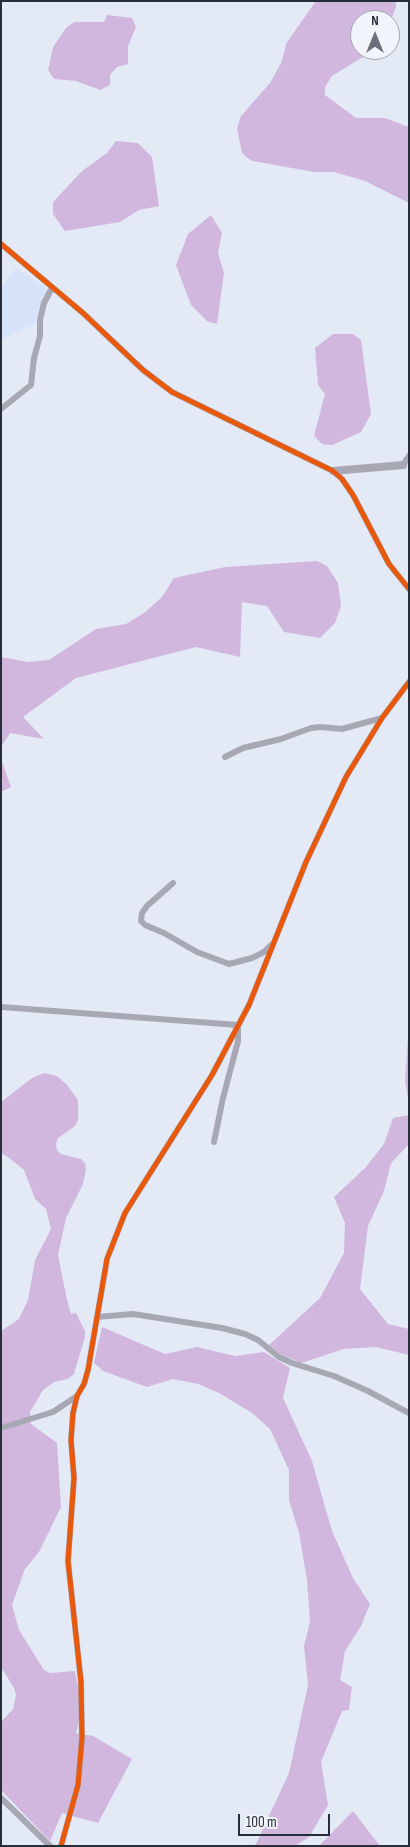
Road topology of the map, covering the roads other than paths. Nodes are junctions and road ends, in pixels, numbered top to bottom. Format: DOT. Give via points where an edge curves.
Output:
graph roads {
  1 [pos="1,244"];
  2 [pos="52,288"];
  3 [pos="1,409"];
  4 [pos="409,456"];
  5 [pos="406,464"];
  6 [pos="333,471"];
  7 [pos="409,589"];
  8 [pos="409,682"];
  9 [pos="382,718"];
  10 [pos="225,757"];
  11 [pos="173,883"];
  12 [pos="274,943"];
  13 [pos="1,1007"];
  14 [pos="238,1026"];
  15 [pos="214,1142"];
  16 [pos="97,1316"];
  17 [pos="77,1396"];
  18 [pos="409,1413"];
  19 [pos="1,1428"];
  20 [pos="1,1798"];
  21 [pos="50,1846"];
  22 [pos="61,1846"];
  1 -- 2 [label="street"];
  2 -- 3 [label="street" via="40,320 30,385"];
  2 -- 6 [label="street" via="172,392"];
  4 -- 5 [label="street"];
  5 -- 6 [label="street"];
  6 -- 7 [label="street" via="353,495 389,564"];
  8 -- 9 [label="street"];
  9 -- 10 [label="street" via="342,729 311,728 243,748"];
  9 -- 12 [label="street" via="346,777 306,862"];
  11 -- 12 [label="street" via="142,913 142,921 146,925 197,952 229,964 252,958"];
  12 -- 14 [label="street"];
  13 -- 14 [label="street"];
  14 -- 15 [label="street" via="238,1041"];
  14 -- 16 [label="street" via="212,1075 125,1213 107,1259"];
  16 -- 17 [label="street" via="88,1370"];
  16 -- 18 [label="street" via="133,1314 245,1334 292,1363 334,1376"];
  17 -- 19 [label="street" via="53,1412"];
  17 -- 22 [label="street" via="73,1413 74,1478 68,1561 81,1682 82,1738 78,1785"];
  20 -- 21 [label="street"];
}
